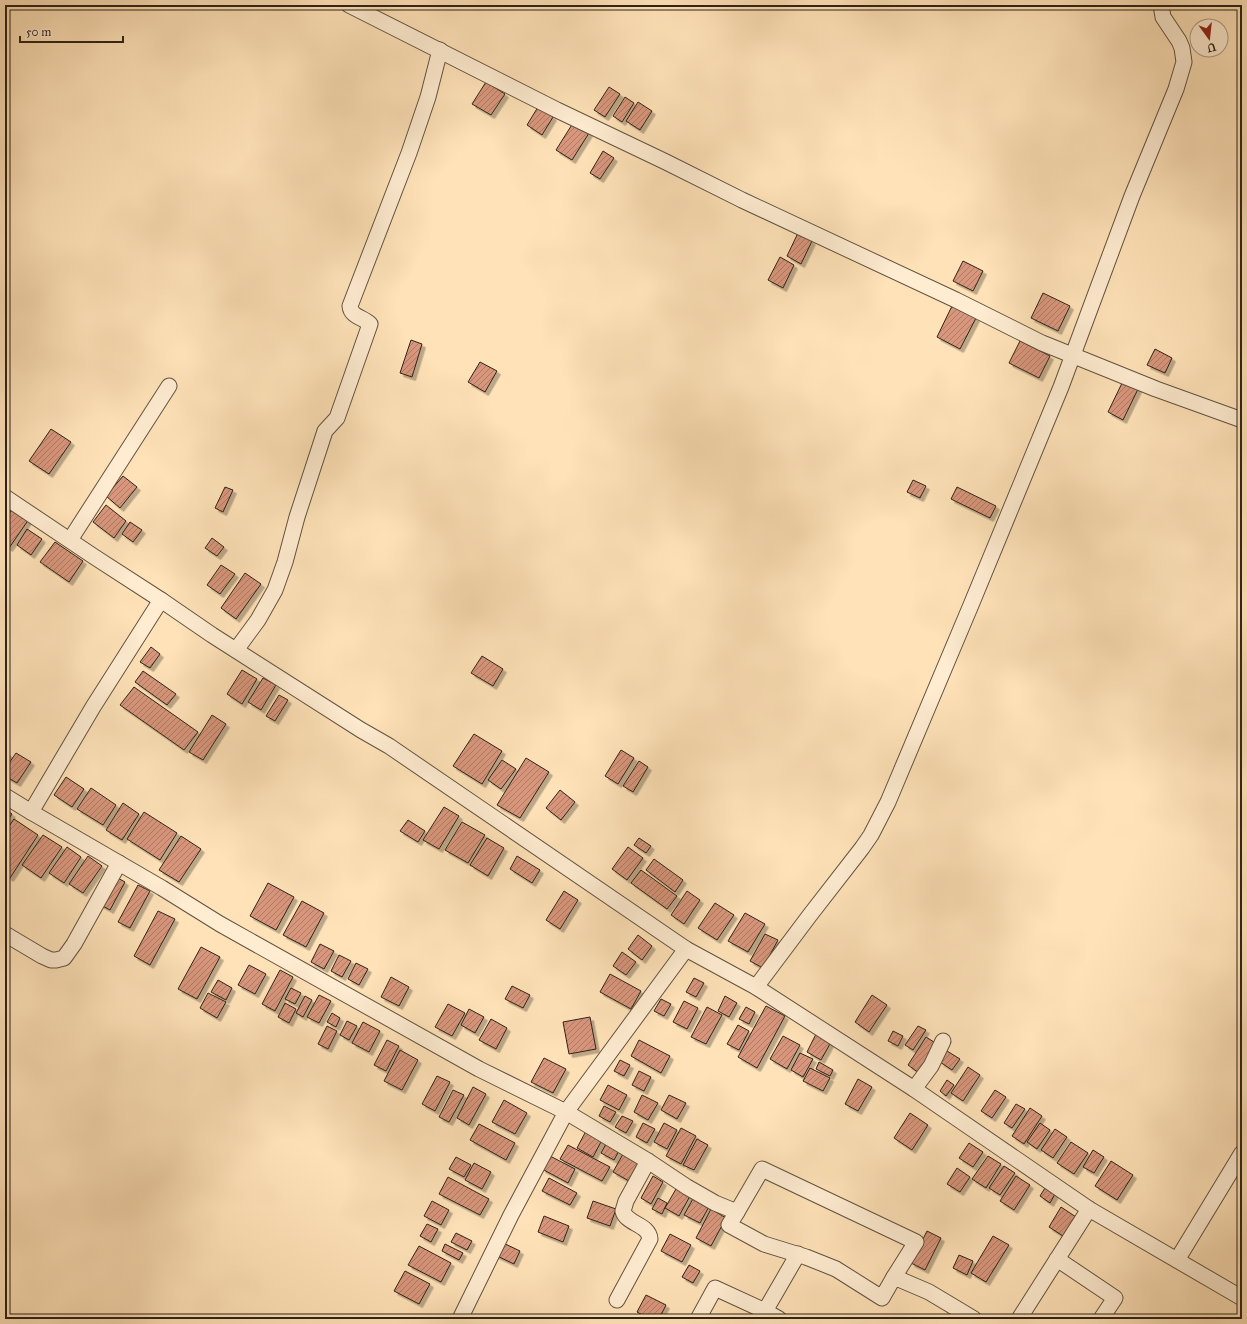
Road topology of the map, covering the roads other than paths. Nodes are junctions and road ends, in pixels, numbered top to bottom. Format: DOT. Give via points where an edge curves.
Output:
graph roads {
  1 [pos="349,5"];
  2 [pos="1161,5"];
  3 [pos="440,50"];
  4 [pos="1073,356"];
  5 [pos="169,386"];
  6 [pos="1242,420"];
  7 [pos="5,497"];
  8 [pos="70,540"];
  9 [pos="162,600"];
  10 [pos="236,650"];
  11 [pos="5,796"];
  12 [pos="30,812"];
  13 [pos="119,863"];
  14 [pos="5,934"];
  15 [pos="686,948"];
  16 [pos="756,987"];
  17 [pos="943,1041"];
  18 [pos="914,1089"];
  19 [pos="566,1112"];
  20 [pos="1242,1153"];
  21 [pos="648,1161"];
  22 [pos="1089,1209"];
  23 [pos="737,1212"];
  24 [pos="798,1254"];
  25 [pos="1057,1259"];
  26 [pos="1177,1260"];
  27 [pos="894,1277"];
  28 [pos="1242,1298"];
  29 [pos="617,1300"];
  30 [pos="771,1316"];
  31 [pos="460,1319"];
  32 [pos="698,1319"];
  33 [pos="974,1319"];
  34 [pos="1019,1319"];
  35 [pos="1101,1319"];
  1 -- 3 [label="street"];
  2 -- 4 [label="street" via="1163,17 1182,48 1184,62 1176,89 1132,196"];
  3 -- 4 [label="street" via="742,200"];
  3 -- 10 [label="street" via="410,153 350,306 354,315 368,322 369,327 337,418 325,431 286,562 275,590 258,620"];
  4 -- 6 [label="street"];
  4 -- 16 [label="street" via="971,605 879,819 862,848"];
  5 -- 8 [label="street"];
  7 -- 8 [label="street"];
  8 -- 9 [label="street"];
  9 -- 10 [label="street"];
  9 -- 12 [label="street" via="93,707"];
  10 -- 15 [label="street" via="389,746"];
  11 -- 12 [label="street"];
  12 -- 13 [label="street"];
  13 -- 14 [label="street" via="64,958 51,960"];
  13 -- 19 [label="street" via="340,992 479,1069"];
  15 -- 16 [label="street"];
  15 -- 19 [label="street"];
  16 -- 18 [label="street"];
  17 -- 18 [label="street" via="931,1066"];
  18 -- 22 [label="street"];
  19 -- 21 [label="street"];
  19 -- 31 [label="street" via="511,1215"];
  20 -- 26 [label="street"];
  21 -- 23 [label="street" via="687,1187"];
  21 -- 29 [label="street" via="623,1211 625,1216 648,1232 650,1239"];
  22 -- 25 [label="street"];
  22 -- 26 [label="street"];
  23 -- 24 [label="street" via="729,1224 764,1244"];
  23 -- 27 [label="street" via="762,1170 916,1242"];
  24 -- 27 [label="street" via="836,1269 882,1298"];
  24 -- 30 [label="street"];
  25 -- 34 [label="street"];
  25 -- 35 [label="street" via="1115,1298"];
  26 -- 28 [label="street"];
  27 -- 33 [label="street" via="929,1292"];
  30 -- 32 [label="street" via="715,1288"];
}
